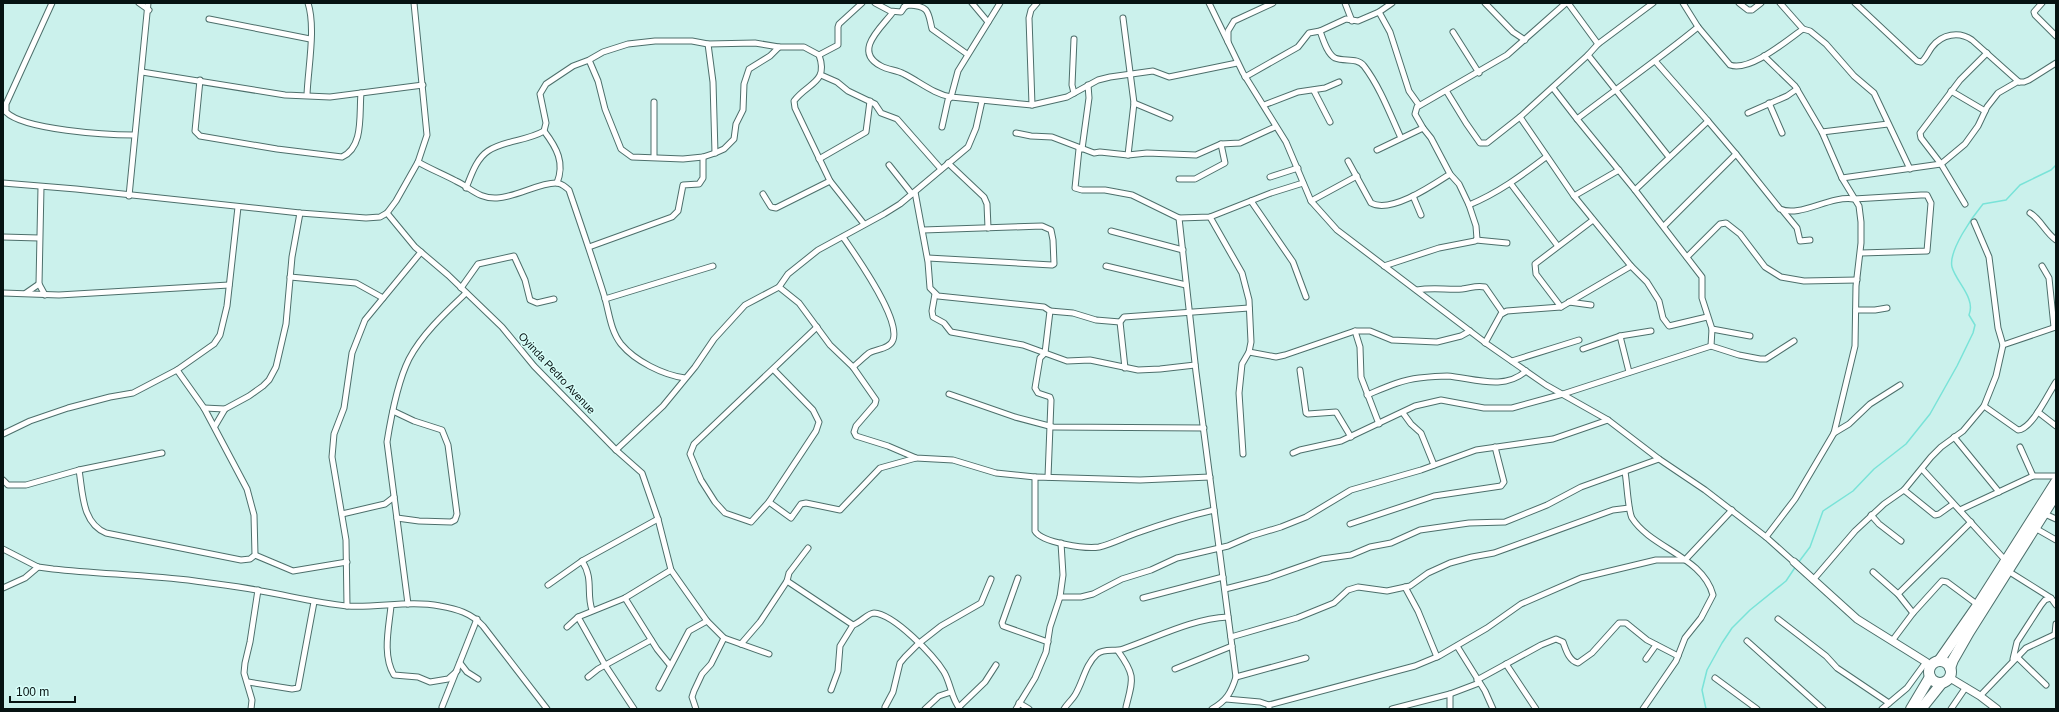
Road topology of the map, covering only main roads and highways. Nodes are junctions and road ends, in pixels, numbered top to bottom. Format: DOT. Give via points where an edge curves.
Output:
graph roads {
  1 [pos="2056,482"];
  2 [pos="2056,494"];
  3 [pos="2007,566"];
  4 [pos="1931,667"];
  5 [pos="1950,673"];
  6 [pos="1941,684"];
  7 [pos="1923,708"];
  8 [pos="1911,709"];
  1 -- 3 [label="highway"];
  2 -- 3 [label="highway" via="2045,514"];
  3 -- 4 [label="highway"];
  3 -- 5 [label="highway" via="1953,660"];
  4 -- 5 [label="highway" via="1947,663"];
  4 -- 6 [label="highway" via="1936,683"];
  4 -- 8 [label="highway"];
  5 -- 6 [label="highway"];
  6 -- 7 [label="highway"];
}
